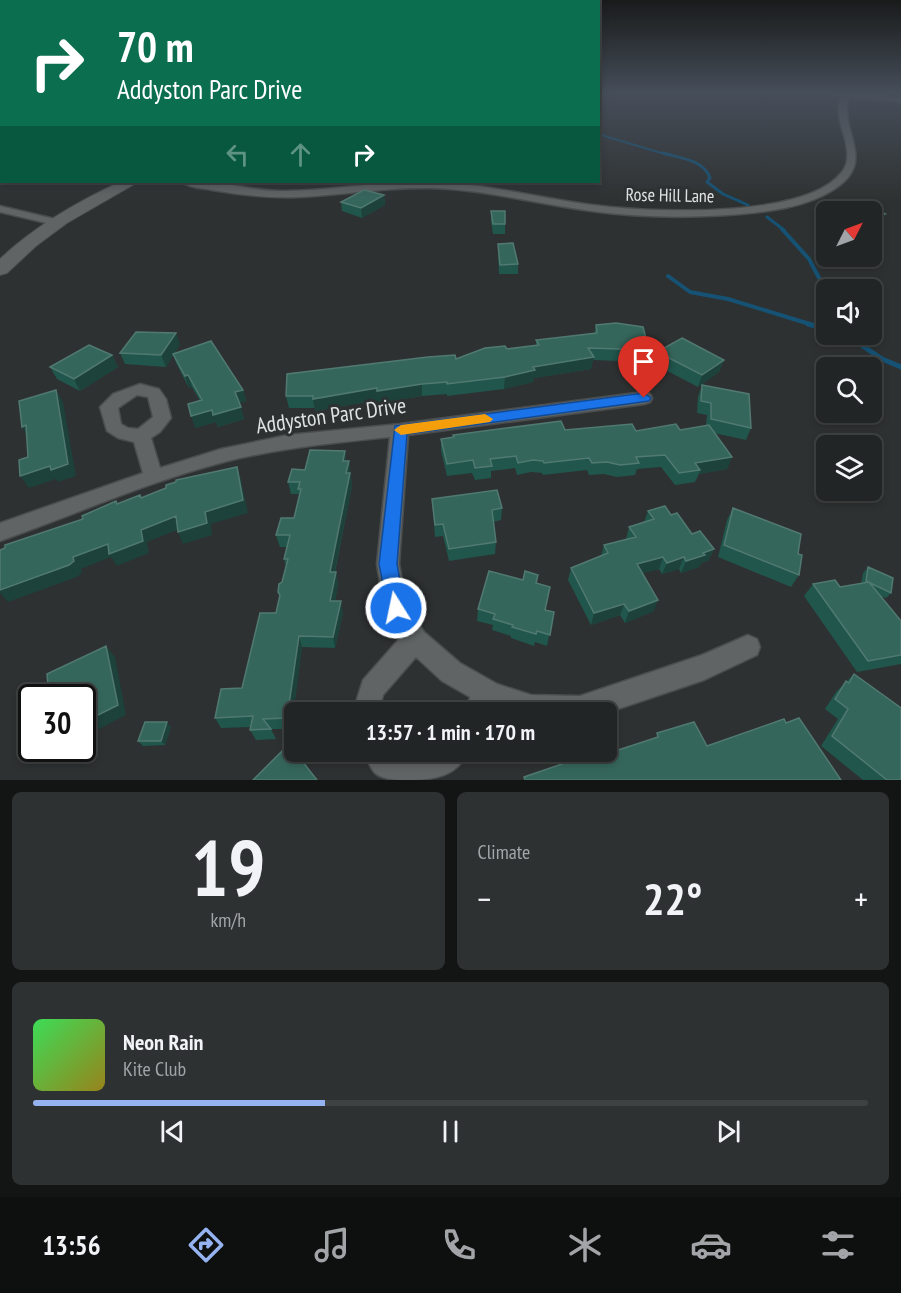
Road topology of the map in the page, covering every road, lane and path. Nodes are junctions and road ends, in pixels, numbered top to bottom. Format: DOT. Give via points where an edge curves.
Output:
graph roads {
  1 [pos="847,130"];
  2 [pos="129,183"];
  3 [pos="193,183"];
  4 [pos="0,209"];
  5 [pos="55,222"];
  6 [pos="0,269"];
  7 [pos="644,398"];
  8 [pos="400,430"];
  9 [pos="141,436"];
  10 [pos="154,477"];
  11 [pos="0,532"];
  12 [pos="415,640"];
  13 [pos="748,647"];
  14 [pos="368,702"];
  15 [pos="482,702"];
  16 [pos="601,702"];
  17 [pos="385,762"];
  18 [pos="441,762"];
  1 -- 3 [label="street, Rose Hill Lane" via="853,147 850,169 830,188 770,208 729,212 665,214 593,208 458,186 402,185 282,194"];
  2 -- 5 [label="main road"];
  4 -- 5 [label="street"];
  5 -- 6 [label="main road"];
  7 -- 8 [label="street, Addyston Parc Drive"];
  8 -- 10 [label="street, Addyston Parc Drive" via="288,441"];
  8 -- 12 [label="street" via="388,564 396,608"];
  9 -- 10 [label="street"];
  10 -- 11 [label="street, Addyston Parc Drive"];
  12 -- 14 [label="street" via="372,688"];
  12 -- 15 [label="street"];
  13 -- 16 [label="street" via="704,667"];
  17 -- 18 [label="street" via="411,770"];
}
